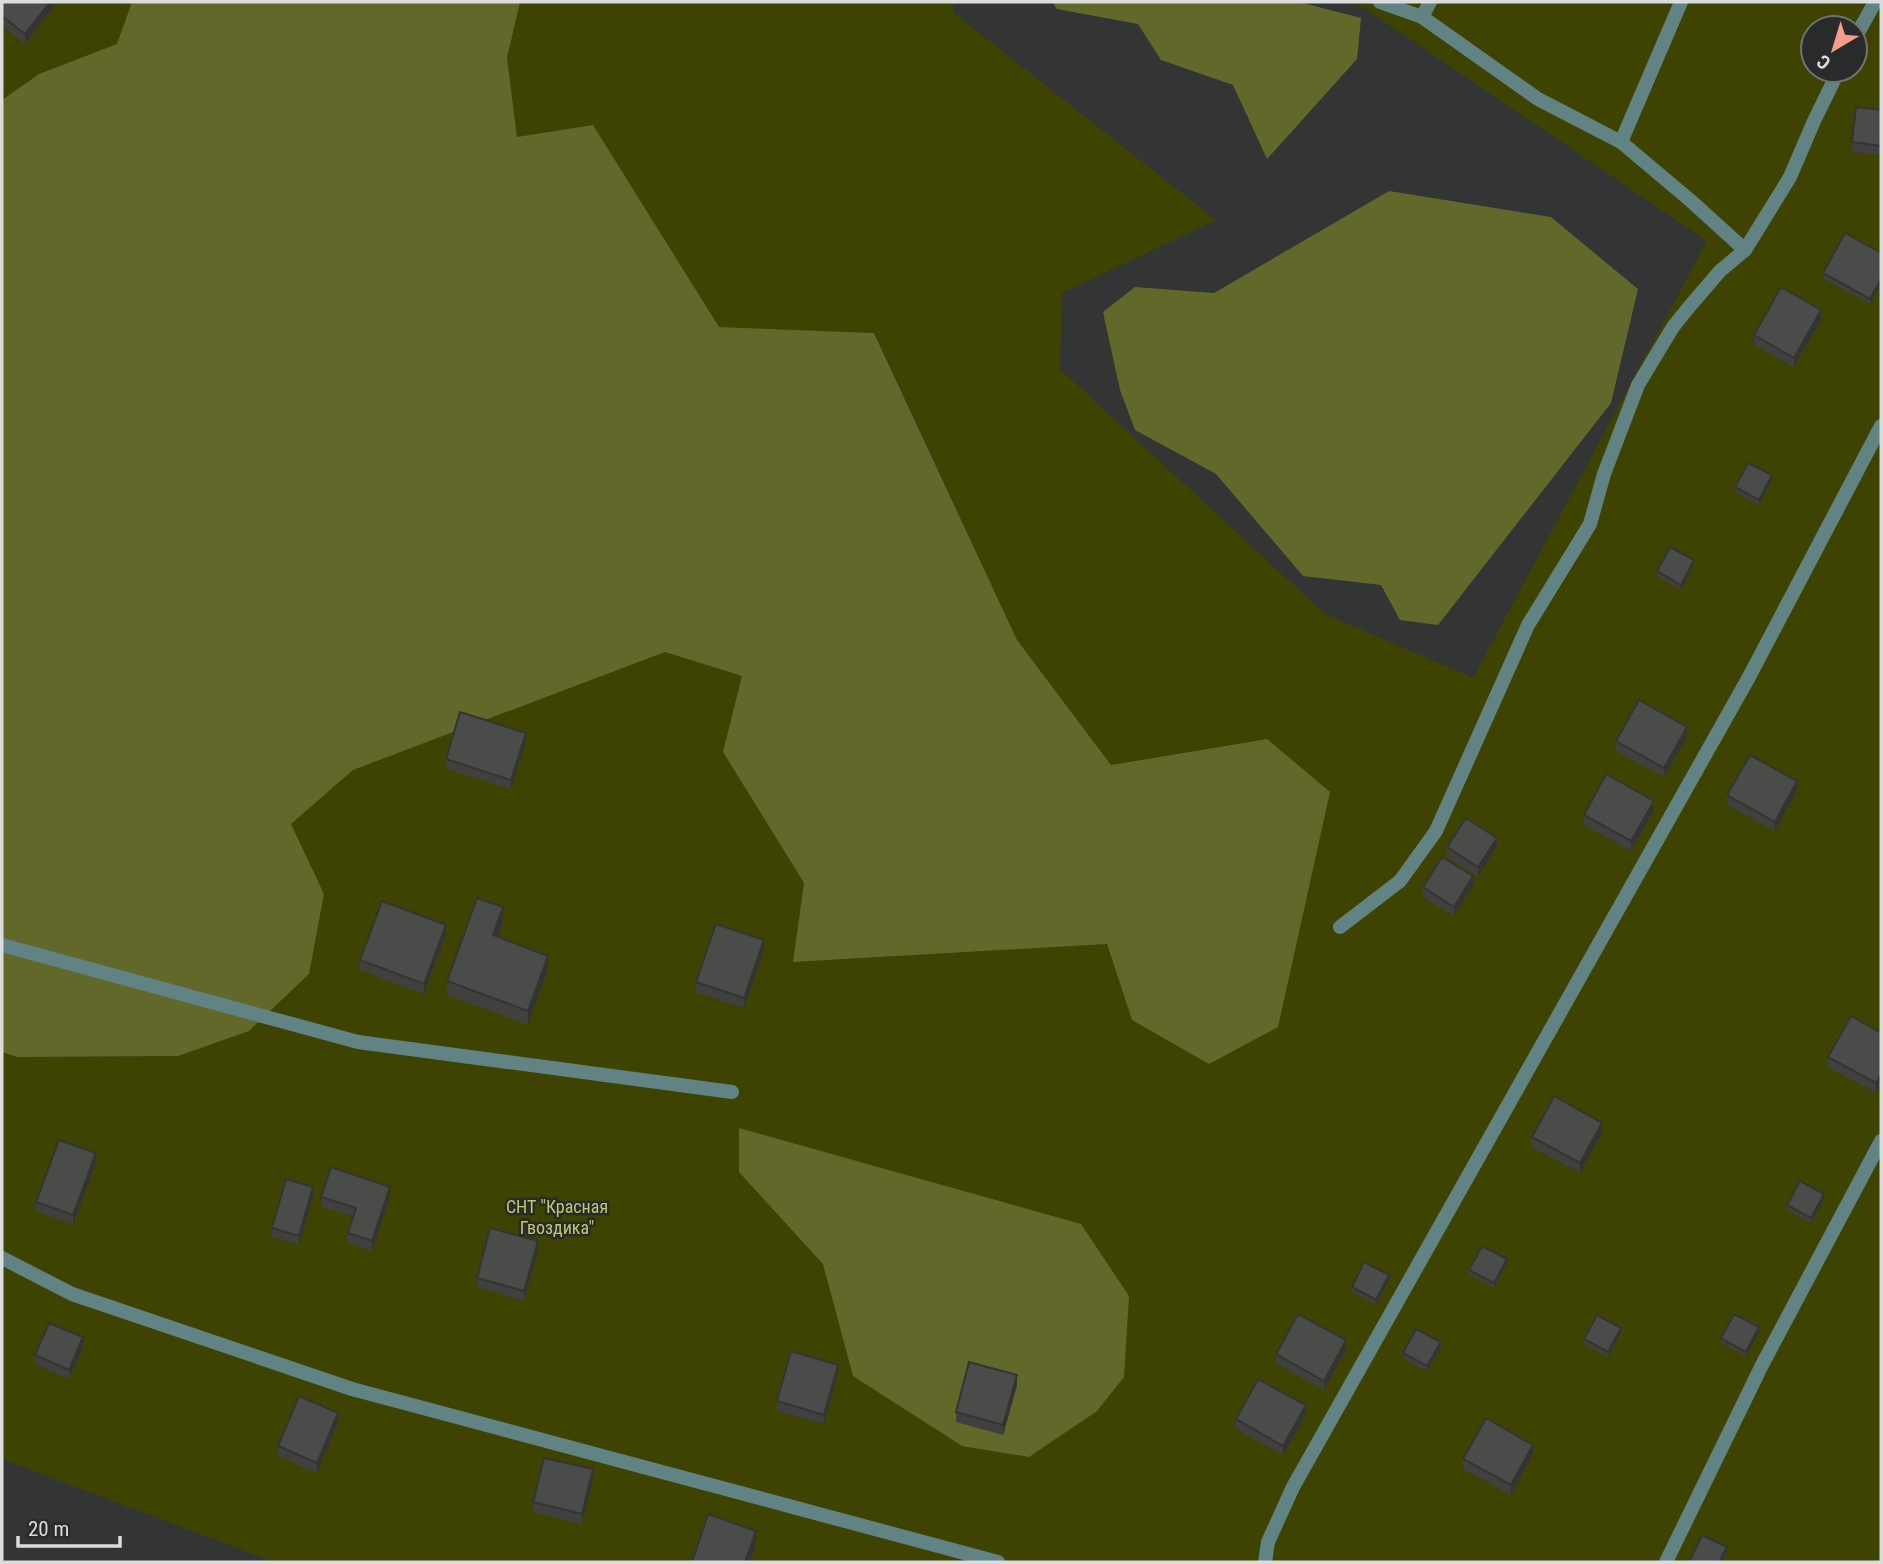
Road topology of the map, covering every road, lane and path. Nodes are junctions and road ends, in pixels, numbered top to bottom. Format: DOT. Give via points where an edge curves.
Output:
graph roads {
  1 [pos="1380,2"];
  2 [pos="1430,2"];
  3 [pos="1681,2"];
  4 [pos="1422,18"];
  5 [pos="1832,84"];
  6 [pos="1621,142"];
  7 [pos="1745,250"];
  8 [pos="1881,426"];
  9 [pos="1340,927"];
  10 [pos="2,945"];
  11 [pos="733,1092"];
  12 [pos="1881,1140"];
  13 [pos="2,1258"];
  14 [pos="998,1562"];
  15 [pos="1265,1562"];
  16 [pos="1665,1562"];
  1 -- 4 [label="street"];
  2 -- 4 [label="street"];
  3 -- 6 [label="street"];
  4 -- 6 [label="street" via="1538,99"];
  5 -- 7 [label="street" via="1790,177"];
  6 -- 7 [label="street"];
  7 -- 9 [label="street" via="1720,271 1681,317 1638,385 1590,524 1528,625 1436,831 1400,881"];
  8 -- 15 [label="street" via="1749,677 1293,1487 1268,1542"];
  10 -- 11 [label="street" via="358,1042"];
  12 -- 16 [label="street"];
  13 -- 14 [label="street" via="72,1294 352,1389"];
}
